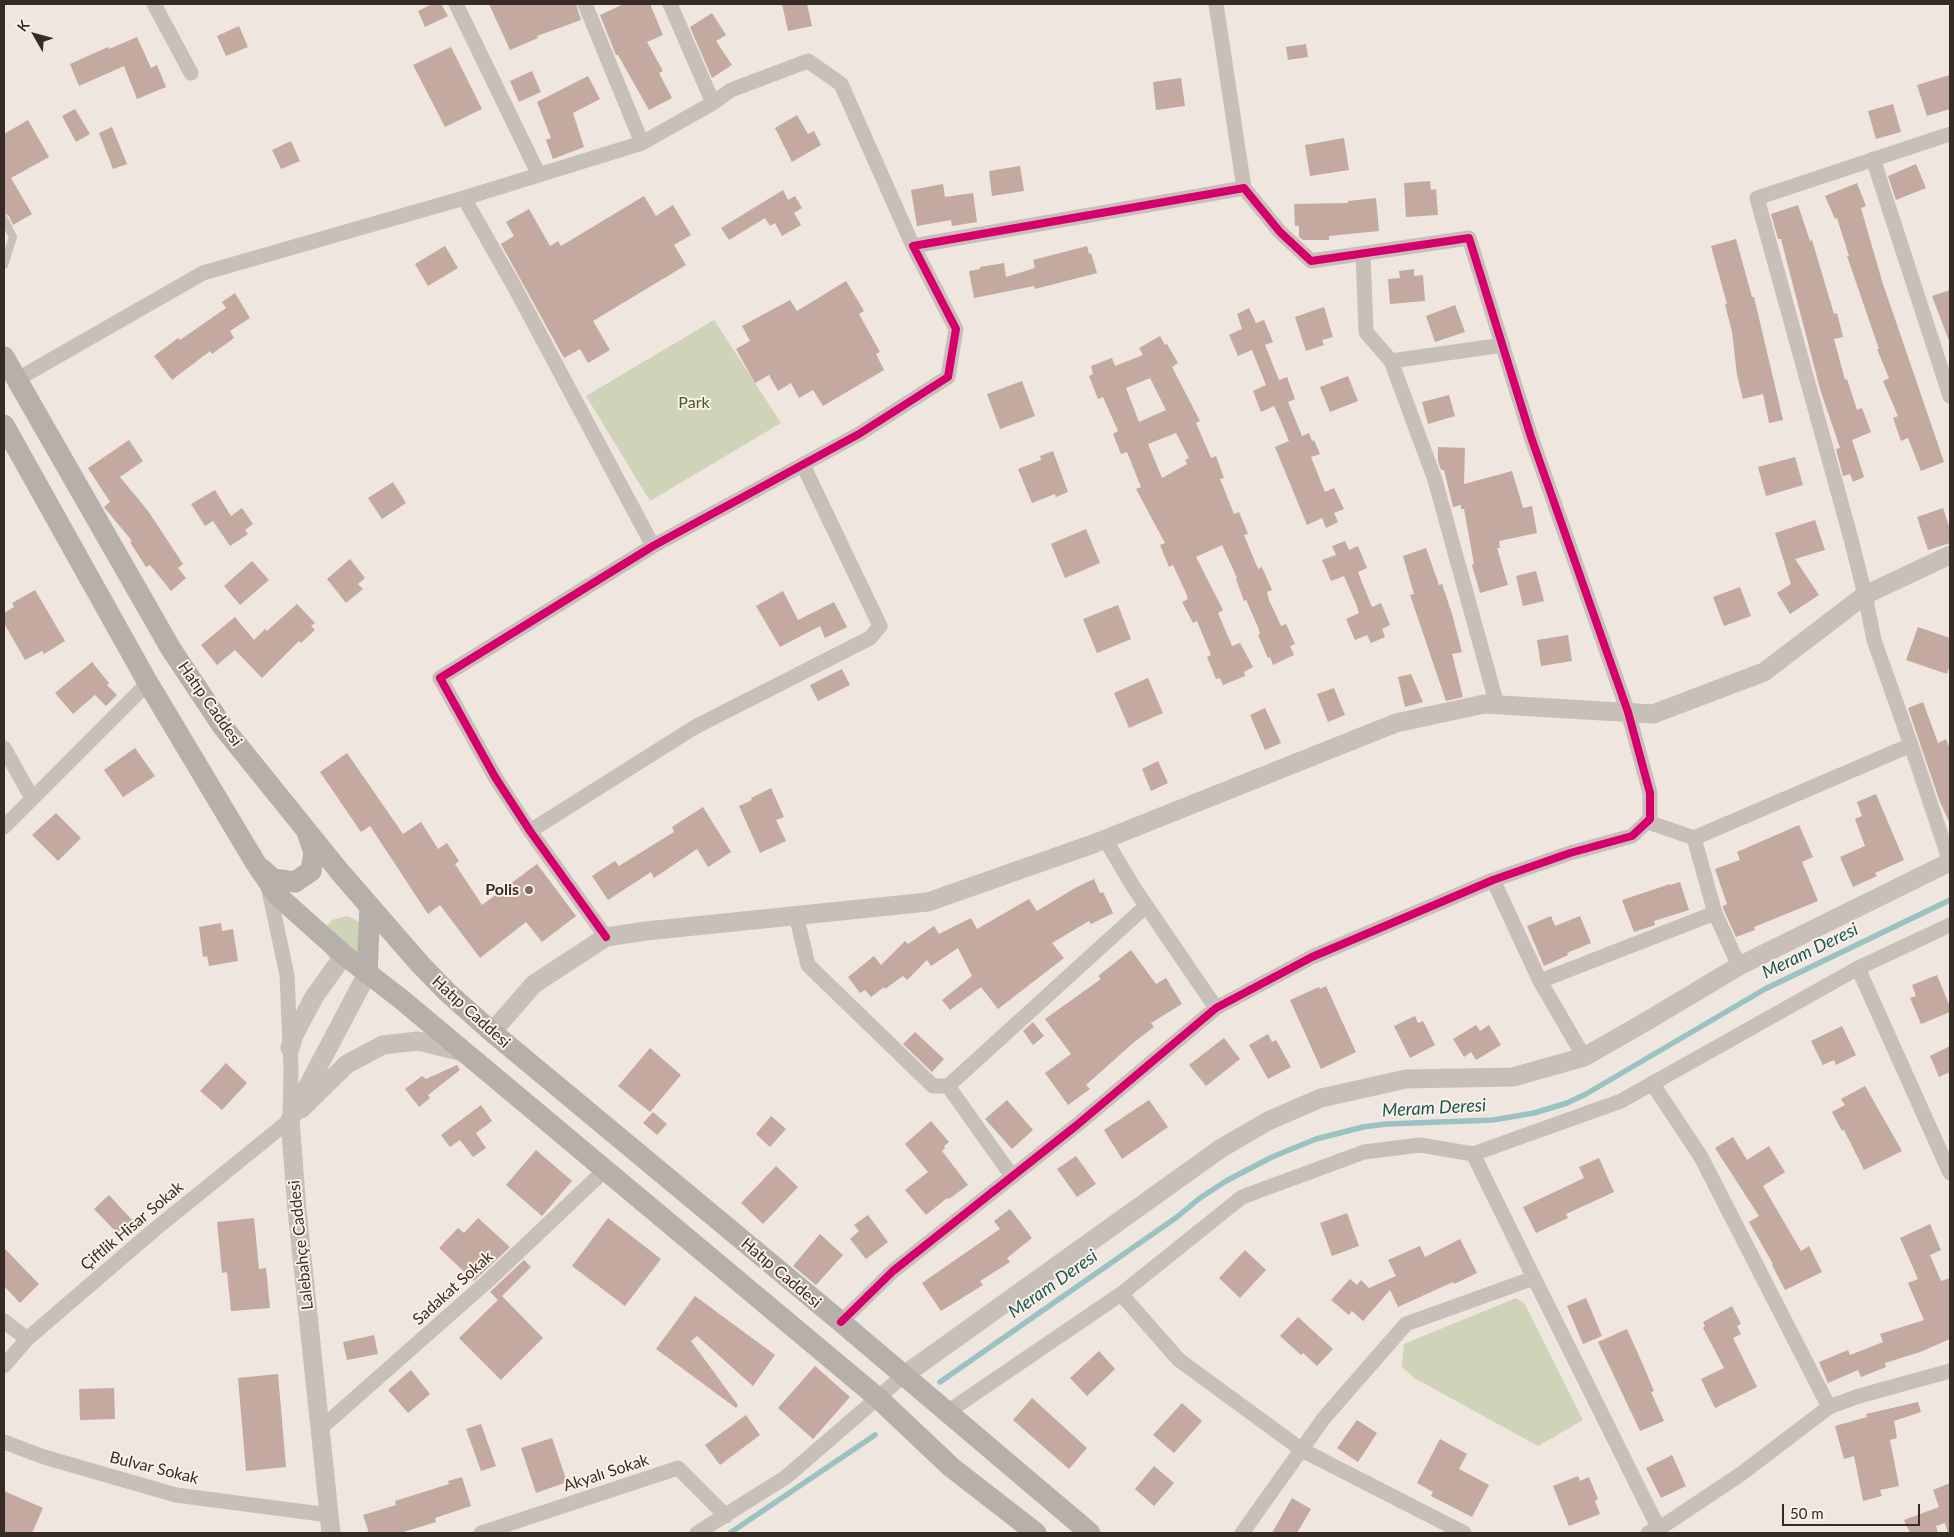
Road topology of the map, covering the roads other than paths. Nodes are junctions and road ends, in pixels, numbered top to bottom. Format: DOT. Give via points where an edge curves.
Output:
graph roads {
  1 [pos="154,4"];
  2 [pos="456,4"];
  3 [pos="585,4"];
  4 [pos="670,4"];
  5 [pos="1216,4"];
  6 [pos="191,72"];
  7 [pos="714,103"];
  8 [pos="1950,134"];
  9 [pos="642,143"];
  10 [pos="1873,160"];
  11 [pos="539,175"];
  12 [pos="1244,188"];
  13 [pos="464,198"];
  14 [pos="4,219"];
  15 [pos="913,246"];
  16 [pos="1363,253"];
  17 [pos="4,264"];
  18 [pos="1503,345"];
  19 [pos="4,357"];
  20 [pos="1391,361"];
  21 [pos="16,380"];
  22 [pos="1950,396"];
  23 [pos="4,426"];
  24 [pos="803,464"];
  25 [pos="653,546"];
  26 [pos="1950,555"];
  27 [pos="1865,595"];
  28 [pos="148,683"];
  29 [pos="1496,705"];
  30 [pos="1628,712"];
  31 [pos="1911,745"];
  32 [pos="4,748"];
  33 [pos="32,798"];
  34 [pos="1648,822"];
  35 [pos="4,827"];
  36 [pos="305,829"];
  37 [pos="530,831"];
  38 [pos="1694,838"];
  39 [pos="1105,839"];
  40 [pos="254,862"];
  41 [pos="1950,862"];
  42 [pos="267,880"];
  43 [pos="1494,880"];
  44 [pos="370,906"];
  45 [pos="1146,906"];
  46 [pos="1715,913"];
  47 [pos="796,915"];
  48 [pos="1950,925"];
  49 [pos="606,937"];
  50 [pos="344,955"];
  51 [pos="1739,966"];
  52 [pos="1858,968"];
  53 [pos="366,974"];
  54 [pos="1540,981"];
  55 [pos="1216,1008"];
  56 [pos="492,1032"];
  57 [pos="290,1048"];
  58 [pos="463,1052"];
  59 [pos="1584,1057"];
  60 [pos="1652,1083"];
  61 [pos="948,1086"];
  62 [pos="290,1120"];
  63 [pos="1473,1154"];
  64 [pos="606,1169"];
  65 [pos="1950,1173"];
  66 [pos="1012,1176"];
  67 [pos="1534,1278"];
  68 [pos="1121,1294"];
  69 [pos="4,1321"];
  70 [pos="841,1322"];
  71 [pos="27,1339"];
  72 [pos="4,1366"];
  73 [pos="1950,1370"];
  74 [pos="904,1376"];
  75 [pos="878,1398"];
  76 [pos="1829,1407"];
  77 [pos="946,1412"];
  78 [pos="320,1429"];
  79 [pos="4,1442"];
  80 [pos="1302,1450"];
  81 [pos="726,1516"];
  82 [pos="330,1524"];
  83 [pos="1656,1532"];
  84 [pos="481,1533"];
  85 [pos="697,1533"];
  86 [pos="1036,1533"];
  87 [pos="1090,1533"];
  88 [pos="1242,1533"];
  89 [pos="1464,1533"];
  1 -- 6 [label="street"];
  2 -- 11 [label="street"];
  3 -- 9 [label="street"];
  4 -- 7 [label="street"];
  5 -- 12 [label="street"];
  7 -- 9 [label="street"];
  7 -- 15 [label="street" via="731,90 808,62 841,84"];
  8 -- 10 [label="street"];
  9 -- 11 [label="street"];
  10 -- 22 [label="street"];
  10 -- 27 [label="street" via="1757,198"];
  11 -- 13 [label="street"];
  12 -- 15 [label="street"];
  12 -- 16 [label="street" via="1280,232 1311,260"];
  13 -- 21 [label="street" via="203,273"];
  13 -- 25 [label="street"];
  14 -- 17 [label="lane" via="13,236"];
  15 -- 24 [label="street" via="956,329 948,376 859,434"];
  16 -- 18 [label="street" via="1470,238"];
  16 -- 20 [label="street" via="1366,332"];
  18 -- 20 [label="street"];
  18 -- 30 [label="street" via="1531,437"];
  19 -- 21 [label="main road, Hatıp Caddesi"];
  20 -- 29 [label="street" via="1435,480"];
  21 -- 36 [label="main road, Hatıp Caddesi" via="171,649 223,727"];
  23 -- 28 [label="main road, Hatıp Caddesi"];
  24 -- 25 [label="street"];
  24 -- 37 [label="street" via="880,626 870,638 695,727"];
  25 -- 37 [label="street" via="440,678 495,777"];
  26 -- 27 [label="street"];
  27 -- 30 [label="street" via="1764,672 1653,714"];
  27 -- 31 [label="street" via="1874,640"];
  28 -- 33 [label="street"];
  28 -- 40 [label="main road, Hatıp Caddesi"];
  29 -- 30 [label="street"];
  29 -- 39 [label="street" via="1484,704 1396,723"];
  30 -- 34 [label="street" via="1650,794"];
  31 -- 38 [label="street"];
  31 -- 41 [label="street"];
  32 -- 33 [label="street"];
  33 -- 35 [label="street"];
  34 -- 38 [label="street"];
  34 -- 43 [label="street" via="1632,836 1570,853"];
  36 -- 40 [label="main road" via="314,853 311,871 296,882 273,879"];
  36 -- 44 [label="main road, Hatıp Caddesi"];
  37 -- 49 [label="street"];
  38 -- 46 [label="street"];
  39 -- 45 [label="street"];
  39 -- 47 [label="street" via="928,902"];
  40 -- 42 [label="main road, Hatıp Caddesi"];
  41 -- 51 [label="street"];
  42 -- 50 [label="main road, Hatıp Caddesi" via="278,896"];
  42 -- 57 [label="street" via="287,975"];
  43 -- 54 [label="street"];
  43 -- 55 [label="street" via="1312,957"];
  44 -- 53 [label="main road"];
  44 -- 56 [label="main road, Hatıp Caddesi" via="447,992"];
  45 -- 55 [label="street"];
  45 -- 61 [label="street"];
  46 -- 51 [label="street"];
  46 -- 54 [label="street"];
  47 -- 49 [label="street"];
  47 -- 61 [label="street" via="808,965 933,1086"];
  48 -- 52 [label="street"];
  49 -- 56 [label="street" via="534,984"];
  50 -- 53 [label="main road, Hatıp Caddesi"];
  50 -- 57 [label="street" via="314,997"];
  51 -- 59 [label="street"];
  52 -- 60 [label="street"];
  52 -- 65 [label="street"];
  53 -- 58 [label="main road, Hatıp Caddesi"];
  53 -- 62 [label="street"];
  54 -- 59 [label="street"];
  55 -- 66 [label="street"];
  56 -- 70 [label="main road, Hatıp Caddesi"];
  57 -- 62 [label="street"];
  58 -- 62 [label="street" via="418,1041 384,1045 347,1064"];
  58 -- 64 [label="main road, Hatıp Caddesi"];
  59 -- 74 [label="street" via="1513,1077 1406,1079 1321,1098 1268,1121 1220,1148"];
  60 -- 63 [label="street" via="1621,1101"];
  60 -- 76 [label="street" via="1700,1157"];
  61 -- 66 [label="street"];
  62 -- 71 [label="street, Çiftlik Hisar Sokak"];
  62 -- 78 [label="street, Lalebahçe Caddesi"];
  63 -- 67 [label="street"];
  63 -- 68 [label="street" via="1420,1145 1364,1152 1242,1197"];
  64 -- 75 [label="main road, Hatıp Caddesi"];
  64 -- 78 [label="street, Sadakat Sokak" via="490,1279"];
  66 -- 70 [label="street" via="892,1272"];
  67 -- 80 [label="street" via="1406,1324 1324,1418"];
  67 -- 83 [label="street"];
  68 -- 77 [label="street"];
  68 -- 80 [label="street" via="1179,1360"];
  69 -- 71 [label="street"];
  70 -- 74 [label="main road, Hatıp Caddesi"];
  71 -- 72 [label="street, Çiftlik Hisar Sokak"];
  73 -- 76 [label="street"];
  74 -- 75 [label="street"];
  74 -- 77 [label="main road, Hatıp Caddesi"];
  75 -- 81 [label="street" via="786,1477"];
  75 -- 86 [label="main road, Hatıp Caddesi" via="951,1467"];
  76 -- 83 [label="street" via="1741,1474"];
  77 -- 87 [label="main road, Hatıp Caddesi"];
  78 -- 82 [label="street, Lalebahçe Caddesi"];
  79 -- 82 [label="street, Bulvar Sokak" via="44,1457 176,1495"];
  80 -- 88 [label="street"];
  80 -- 89 [label="street"];
  81 -- 84 [label="street, Akyalı Sokak" via="678,1468"];
  81 -- 85 [label="street"];
}
